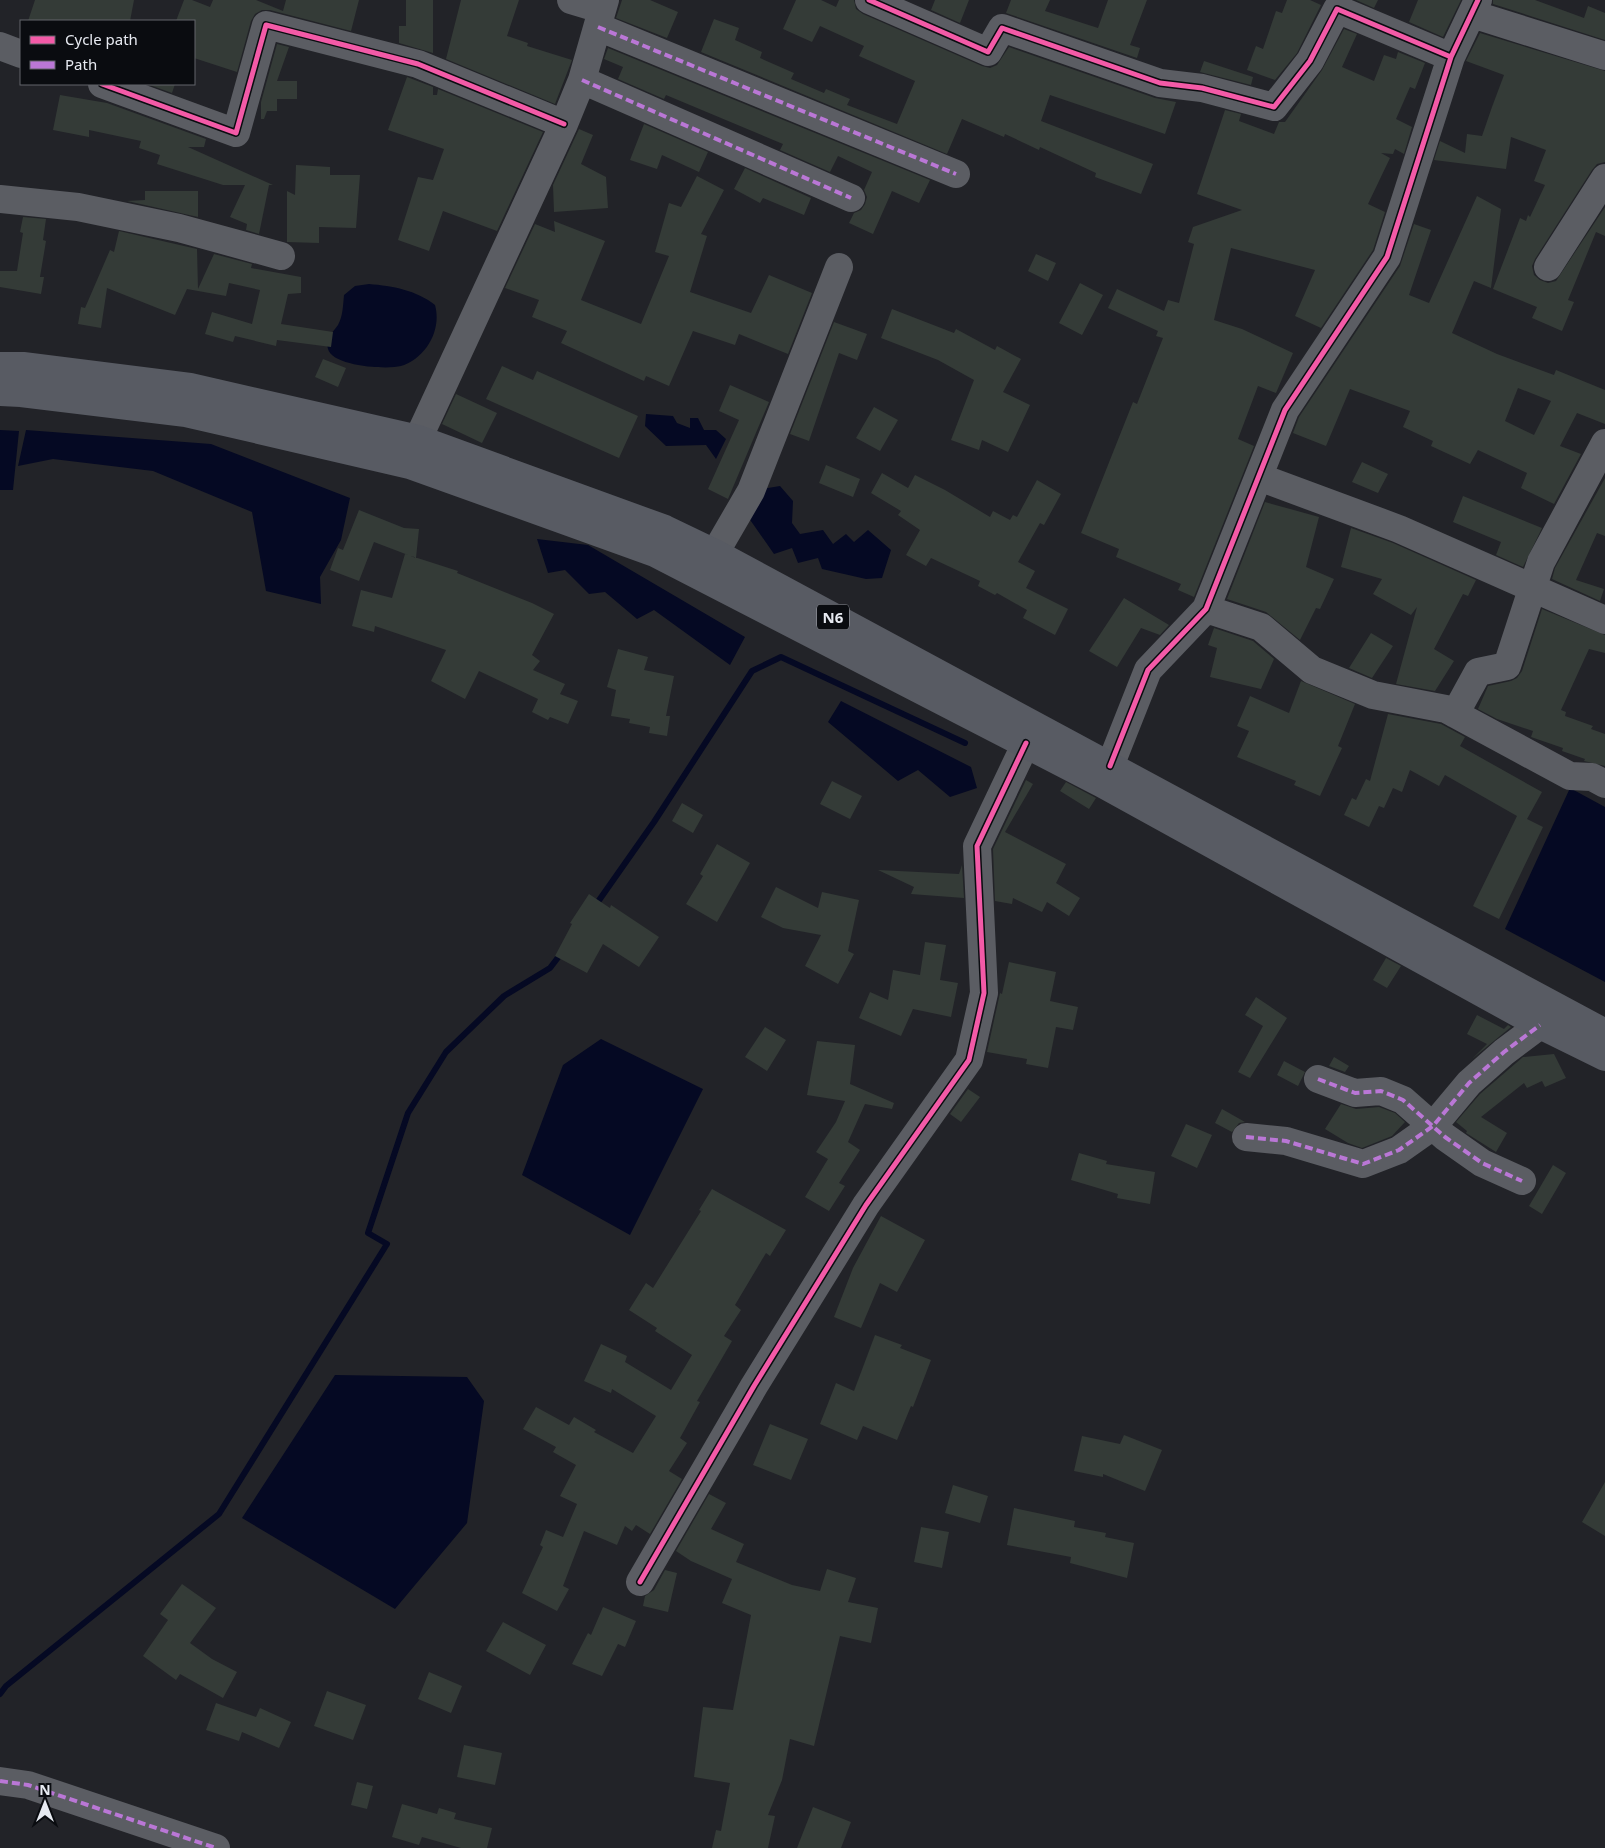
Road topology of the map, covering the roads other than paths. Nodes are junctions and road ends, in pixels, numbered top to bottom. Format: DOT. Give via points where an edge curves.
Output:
graph roads {
  1 [pos="571,0"];
  2 [pos="869,0"];
  3 [pos="1475,7"];
  4 [pos="601,12"];
  5 [pos="0,46"];
  6 [pos="20,54"];
  7 [pos="1605,56"];
  8 [pos="1451,57"];
  9 [pos="582,80"];
  10 [pos="105,85"];
  11 [pos="564,124"];
  12 [pos="956,174"];
  13 [pos="1605,178"];
  14 [pos="851,198"];
  15 [pos="0,199"];
  16 [pos="281,256"];
  17 [pos="839,267"];
  18 [pos="1548,267"];
  19 [pos="0,366"];
  20 [pos="0,392"];
  21 [pos="418,439"];
  22 [pos="1605,443"];
  23 [pos="1258,477"];
  24 [pos="716,553"];
  25 [pos="1533,588"];
  26 [pos="1206,609"];
  27 [pos="1605,620"];
  28 [pos="1455,714"];
  29 [pos="1026,743"];
  30 [pos="1110,766"];
  31 [pos="1605,784"];
  32 [pos="1540,1025"];
  33 [pos="1605,1033"];
  34 [pos="1605,1057"];
  35 [pos="1318,1079"];
  36 [pos="1433,1126"];
  37 [pos="1246,1137"];
  38 [pos="1522,1181"];
  39 [pos="640,1582"];
  40 [pos="0,1781"];
  41 [pos="216,1848"];
  1 -- 4 [label="street"];
  2 -- 8 [label="street" via="988,52 1002,28 1160,83 1202,88 1274,107 1310,61 1337,9"];
  3 -- 7 [label="street"];
  3 -- 8 [label="street"];
  4 -- 9 [label="street"];
  4 -- 12 [label="street"];
  5 -- 6 [label="street"];
  8 -- 23 [label="street" via="1387,257 1285,410"];
  9 -- 11 [label="street"];
  9 -- 14 [label="street"];
  10 -- 11 [label="street" via="236,133 266,25 418,64"];
  11 -- 21 [label="street"];
  13 -- 18 [label="street"];
  15 -- 16 [label="street" via="78,207 179,228"];
  17 -- 24 [label="street" via="751,491"];
  19 -- 21 [label="highway, N6" via="23,366 190,387"];
  20 -- 29 [label="highway, N6" via="186,413 410,465 654,553"];
  21 -- 24 [label="highway, N6" via="665,528"];
  22 -- 25 [label="street" via="1541,562"];
  23 -- 25 [label="street" via="1399,529"];
  23 -- 26 [label="street"];
  24 -- 30 [label="highway, N6"];
  25 -- 27 [label="street"];
  25 -- 28 [label="street" via="1507,666 1478,672"];
  26 -- 28 [label="street" via="1261,627 1312,670 1373,695 1446,709"];
  26 -- 30 [label="street" via="1148,670"];
  28 -- 31 [label="street" via="1570,776 1592,777"];
  29 -- 32 [label="highway, N6"];
  29 -- 39 [label="street" via="977,846 984,992 968,1060 866,1205 754,1386"];
  30 -- 33 [label="highway, N6"];
  32 -- 34 [label="highway, N6"];
  32 -- 36 [label="street" via="1469,1083"];
  35 -- 36 [label="street" via="1355,1093 1381,1092 1403,1100"];
  36 -- 37 [label="street" via="1399,1150 1363,1164 1286,1141"];
  36 -- 38 [label="street" via="1482,1162"];
  40 -- 41 [label="street" via="28,1785"];
}
